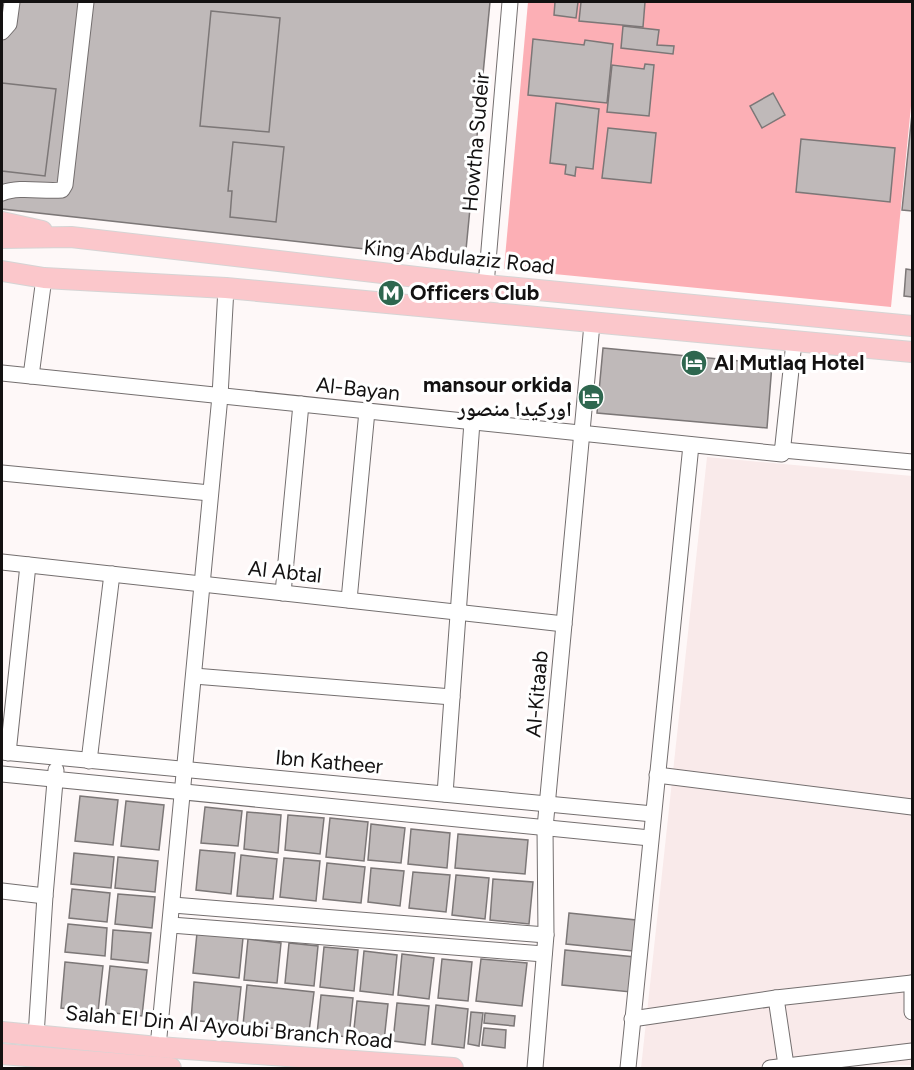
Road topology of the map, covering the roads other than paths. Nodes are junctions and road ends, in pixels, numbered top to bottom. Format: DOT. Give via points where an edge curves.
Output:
graph roads {
  1 [pos="12,2"];
  2 [pos="86,2"];
  3 [pos="510,2"];
  4 [pos="2,32"];
  5 [pos="2,193"];
  6 [pos="2,222"];
  7 [pos="71,237"];
  8 [pos="2,238"];
  9 [pos="2,272"];
  10 [pos="44,278"];
  11 [pos="486,285"];
  12 [pos="226,288"];
  13 [pos="592,324"];
  14 [pos="912,326"];
  15 [pos="794,342"];
  16 [pos="912,352"];
  17 [pos="2,373"];
  18 [pos="31,376"];
  19 [pos="220,396"];
  20 [pos="301,404"];
  21 [pos="367,411"];
  22 [pos="472,422"];
  23 [pos="583,434"];
  24 [pos="691,445"];
  25 [pos="783,452"];
  26 [pos="912,462"];
  27 [pos="2,473"];
  28 [pos="210,493"];
  29 [pos="2,562"];
  30 [pos="28,565"];
  31 [pos="112,574"];
  32 [pos="202,584"];
  33 [pos="283,593"];
  34 [pos="349,600"];
  35 [pos="458,612"];
  36 [pos="564,624"];
  37 [pos="194,676"];
  38 [pos="452,697"];
  39 [pos="5,753"];
  40 [pos="57,758"];
  41 [pos="89,761"];
  42 [pos="186,770"];
  43 [pos="2,774"];
  44 [pos="657,775"];
  45 [pos="56,779"];
  46 [pos="184,793"];
  47 [pos="445,795"];
  48 [pos="548,804"];
  49 [pos="912,807"];
  50 [pos="653,814"];
  51 [pos="545,828"];
  52 [pos="650,838"];
  53 [pos="2,891"];
  54 [pos="45,896"];
  55 [pos="173,905"];
  56 [pos="171,925"];
  57 [pos="546,934"];
  58 [pos="544,954"];
  59 [pos="912,983"];
  60 [pos="776,998"];
  61 [pos="912,1012"];
  62 [pos="632,1019"];
  63 [pos="2,1032"];
  64 [pos="36,1036"];
  65 [pos="158,1047"];
  66 [pos="912,1051"];
  67 [pos="2,1054"];
  68 [pos="786,1065"];
  69 [pos="171,1068"];
  70 [pos="453,1068"];
  71 [pos="535,1068"];
  72 [pos="628,1068"];
  73 [pos="770,1068"];
  1 -- 4 [label="street" via="9,24"];
  2 -- 5 [label="street" via="65,185 62,190 14,189"];
  3 -- 11 [label="street, Howtha Sudeir"];
  6 -- 7 [label="main road"];
  7 -- 8 [label="main road, King Abdulaziz Road"];
  7 -- 11 [label="main road, King Abdulaziz Road"];
  9 -- 10 [label="main road"];
  10 -- 12 [label="main road"];
  10 -- 18 [label="street"];
  11 -- 14 [label="main road, King Abdulaziz Road"];
  12 -- 13 [label="main road"];
  12 -- 19 [label="street"];
  13 -- 15 [label="main road"];
  13 -- 23 [label="street, Al-Kitaab"];
  15 -- 16 [label="main road"];
  15 -- 25 [label="street"];
  17 -- 18 [label="street, Al-Bayan"];
  18 -- 19 [label="street, Al-Bayan"];
  19 -- 20 [label="street, Al-Bayan"];
  19 -- 28 [label="street"];
  20 -- 21 [label="street, Al-Bayan"];
  20 -- 33 [label="street"];
  21 -- 22 [label="street, Al-Bayan"];
  21 -- 34 [label="street"];
  22 -- 23 [label="street, Al-Bayan"];
  22 -- 35 [label="street"];
  23 -- 24 [label="street, Al-Bayan"];
  23 -- 36 [label="street, Al-Kitaab"];
  24 -- 25 [label="street, Al-Bayan"];
  24 -- 44 [label="street"];
  25 -- 26 [label="street, Al-Bayan"];
  27 -- 28 [label="street"];
  28 -- 32 [label="street"];
  29 -- 30 [label="street, Al Abtal"];
  30 -- 31 [label="street, Al Abtal"];
  30 -- 39 [label="street"];
  31 -- 32 [label="street, Al Abtal"];
  31 -- 41 [label="street"];
  32 -- 33 [label="street, Al Abtal"];
  32 -- 37 [label="street"];
  33 -- 34 [label="street, Al Abtal"];
  34 -- 35 [label="street, Al Abtal"];
  35 -- 36 [label="street, Al Abtal"];
  35 -- 38 [label="street"];
  36 -- 48 [label="street, Al-Kitaab"];
  37 -- 38 [label="street"];
  37 -- 42 [label="street"];
  38 -- 47 [label="street"];
  39 -- 40 [label="street, Ibn Katheer"];
  40 -- 41 [label="street, Ibn Katheer"];
  40 -- 45 [label="street"];
  41 -- 42 [label="street, Ibn Katheer"];
  42 -- 46 [label="street"];
  42 -- 47 [label="street, Ibn Katheer"];
  43 -- 45 [label="street"];
  44 -- 49 [label="street"];
  44 -- 50 [label="street"];
  45 -- 46 [label="street"];
  45 -- 54 [label="street"];
  46 -- 51 [label="street"];
  46 -- 55 [label="street"];
  47 -- 48 [label="street, Ibn Katheer"];
  48 -- 50 [label="street, Ibn Katheer"];
  48 -- 51 [label="street, Al-Kitaab"];
  50 -- 52 [label="street"];
  51 -- 52 [label="street"];
  51 -- 57 [label="street, Al-Kitaab"];
  52 -- 62 [label="street"];
  53 -- 54 [label="street"];
  54 -- 64 [label="street"];
  55 -- 56 [label="street"];
  55 -- 57 [label="street"];
  56 -- 58 [label="street"];
  56 -- 65 [label="street"];
  57 -- 58 [label="street, Al-Kitaab"];
  58 -- 71 [label="street, Al-Kitaab"];
  59 -- 60 [label="street"];
  59 -- 61 [label="street"];
  60 -- 62 [label="street"];
  60 -- 68 [label="street"];
  62 -- 72 [label="street"];
  63 -- 64 [label="main road, Salah El Din Al Ayoubi Branch Road"];
  64 -- 65 [label="main road, Salah El Din Al Ayoubi Branch Road"];
  65 -- 70 [label="main road, Salah El Din Al Ayoubi Branch Road"];
  66 -- 68 [label="street"];
  67 -- 69 [label="main road"];
  68 -- 73 [label="street"];
}
